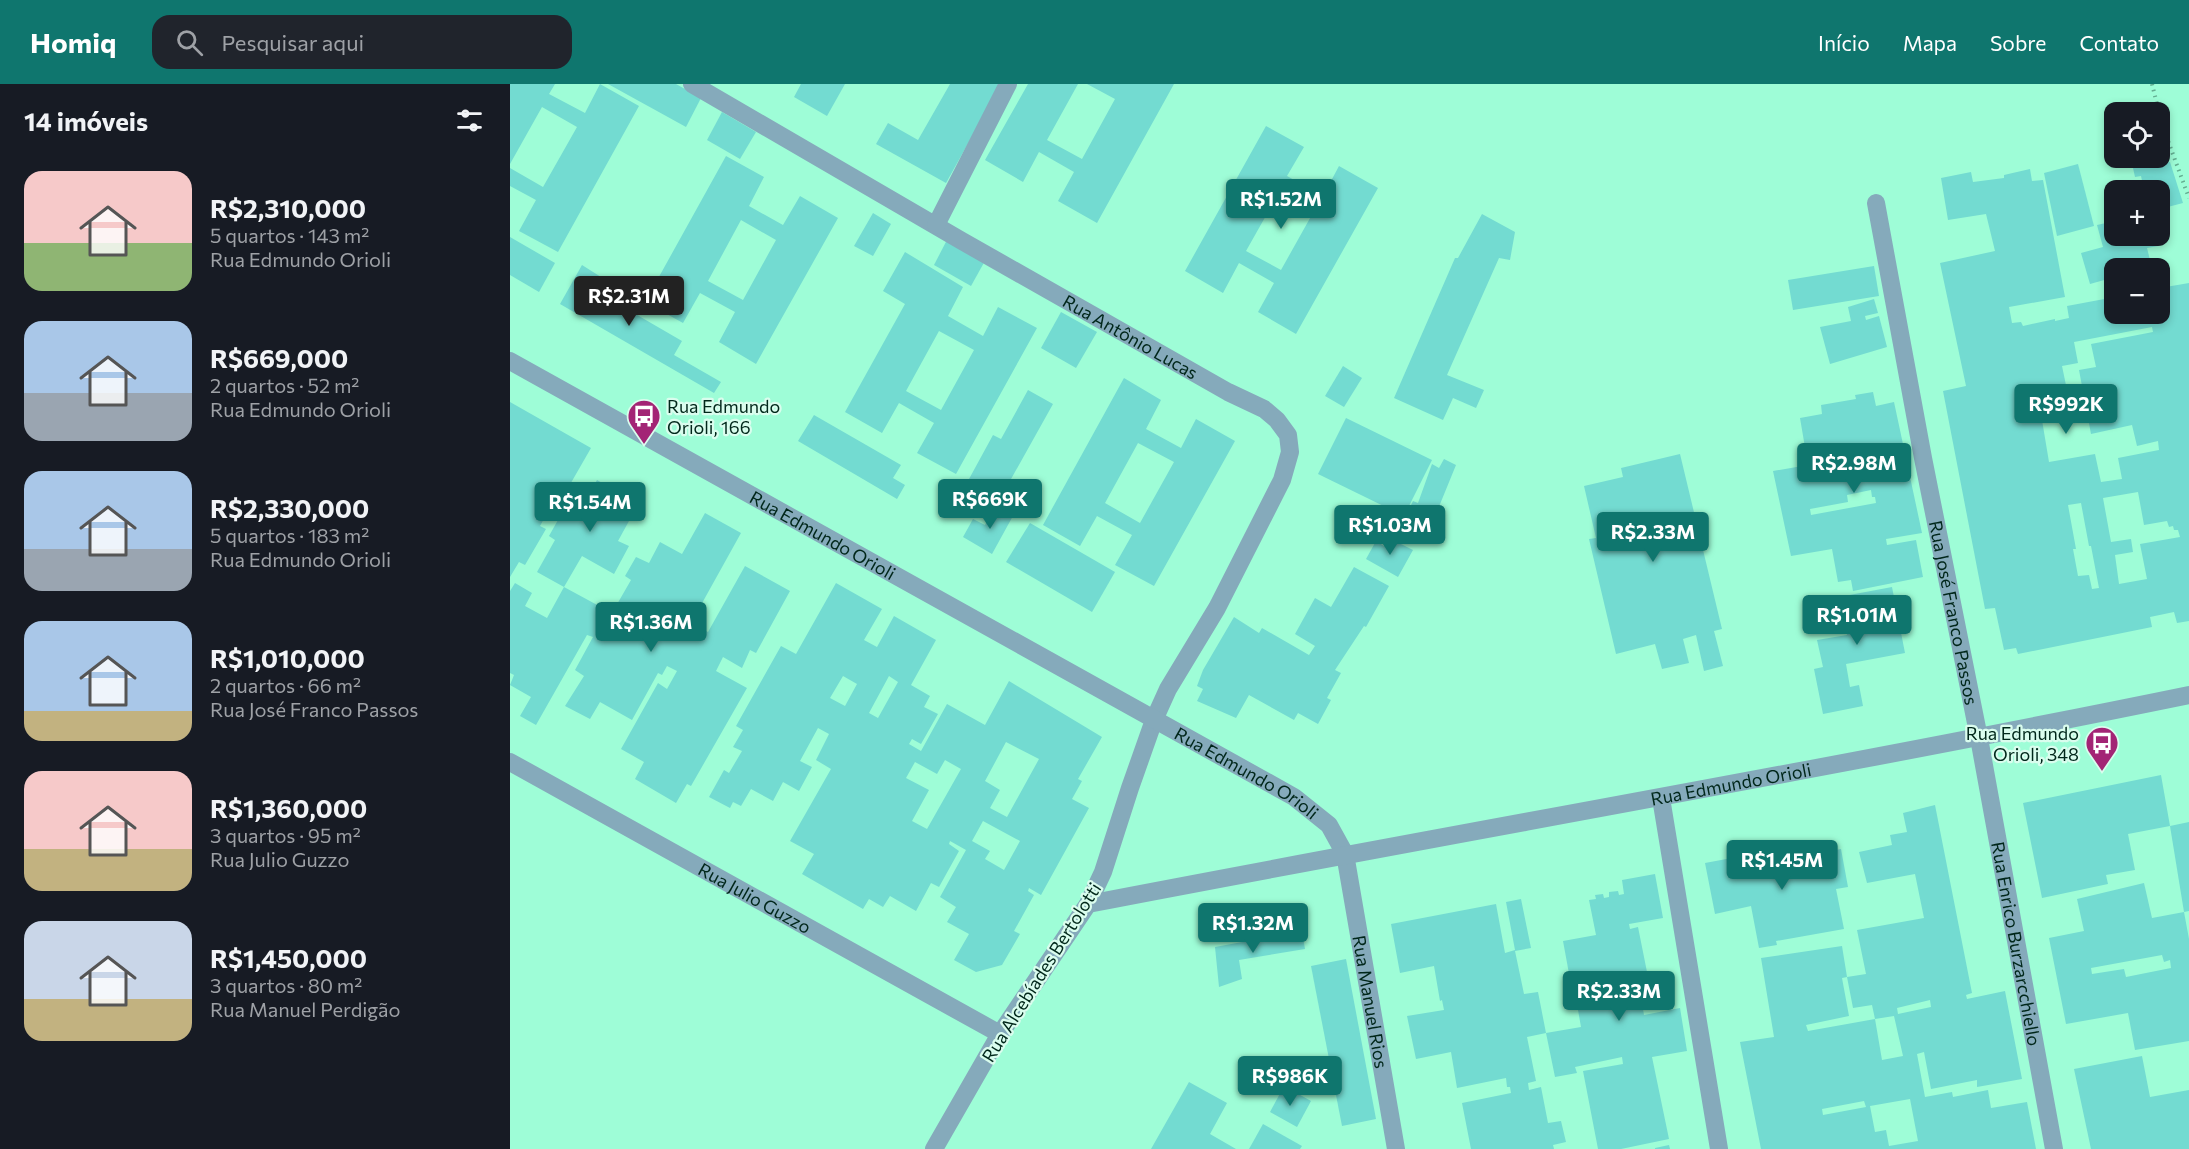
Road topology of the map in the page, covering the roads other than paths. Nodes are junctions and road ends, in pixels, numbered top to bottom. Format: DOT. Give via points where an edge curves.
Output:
graph roads {
  1 [pos="692,84"];
  2 [pos="1008,84"];
  3 [pos="1876,204"];
  4 [pos="936,225"];
  5 [pos="510,361"];
  6 [pos="2189,695"];
  7 [pos="1154,720"];
  8 [pos="1979,738"];
  9 [pos="510,762"];
  10 [pos="1661,798"];
  11 [pos="1345,854"];
  12 [pos="1088,904"];
  13 [pos="1000,1034"];
  14 [pos="934,1149"];
  15 [pos="1396,1149"];
  16 [pos="1719,1149"];
  17 [pos="2054,1149"];
  1 -- 4 [label="street, Rua Antônio Lucas"];
  2 -- 4 [label="street"];
  3 -- 8 [label="street, Rua José Franco Passos"];
  4 -- 7 [label="street, Rua Antônio Lucas" via="1264,409 1288,435 1290,452 1282,480"];
  5 -- 7 [label="street, Rua Edmundo Orioli"];
  6 -- 8 [label="street, Rua Edmundo Orioli"];
  7 -- 11 [label="street, Rua Edmundo Orioli" via="1294,797 1329,825"];
  7 -- 12 [label="street, Rua Alcebíades Bertolotti" via="1104,872"];
  8 -- 10 [label="street, Rua Edmundo Orioli"];
  8 -- 17 [label="street, Rua Enrico Burzarcchiello"];
  9 -- 13 [label="street, Rua Julio Guzzo"];
  10 -- 11 [label="street, Rua Edmundo Orioli"];
  10 -- 16 [label="street"];
  11 -- 12 [label="street"];
  11 -- 15 [label="street, Rua Manuel Rios"];
  12 -- 13 [label="street, Rua Alcebíades Bertolotti"];
  13 -- 14 [label="street, Rua Alcebíades Bertolotti"];
}
